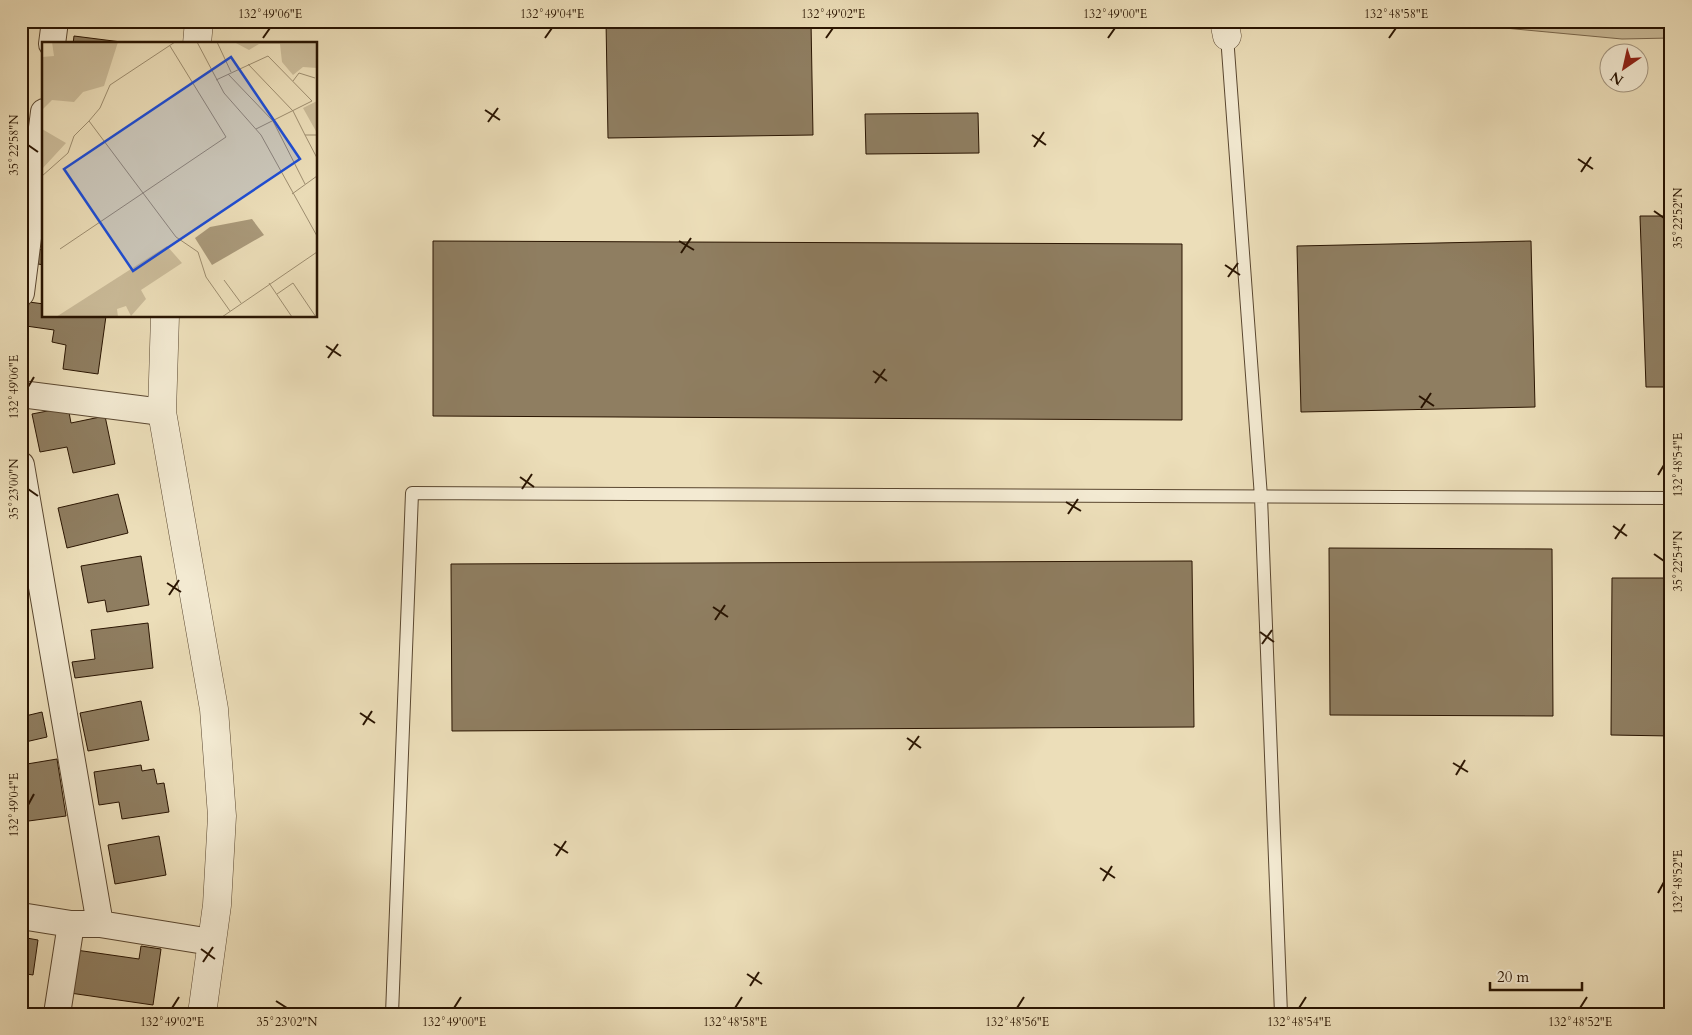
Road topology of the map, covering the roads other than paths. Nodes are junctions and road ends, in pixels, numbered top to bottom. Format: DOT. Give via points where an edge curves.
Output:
graph roads {
  1 [pos="55,21"];
  2 [pos="199,21"];
  3 [pos="1226,29"];
  4 [pos="52,42"];
  5 [pos="197,42"];
  6 [pos="42,128"];
  7 [pos="21,293"];
  8 [pos="165,318"];
  9 [pos="21,394"];
  10 [pos="162,412"];
  11 [pos="21,465"];
  12 [pos="1261,497"];
  13 [pos="1671,498"];
  14 [pos="21,916"];
  15 [pos="71,924"];
  16 [pos="100,924"];
  17 [pos="211,942"];
  18 [pos="57,1014"];
  19 [pos="202,1014"];
  20 [pos="392,1014"];
  21 [pos="1281,1014"];
  1 -- 4 [label="street"];
  2 -- 5 [label="street"];
  3 -- 12 [label="lane"];
  6 -- 7 [label="street"];
  8 -- 10 [label="street"];
  9 -- 10 [label="street"];
  10 -- 17 [label="street" via="214,710 222,816"];
  11 -- 16 [label="street"];
  12 -- 13 [label="lane"];
  12 -- 20 [label="lane" via="412,493"];
  12 -- 21 [label="lane"];
  14 -- 15 [label="street"];
  15 -- 16 [label="street"];
  15 -- 18 [label="street"];
  16 -- 17 [label="street"];
  17 -- 19 [label="street"];
}
